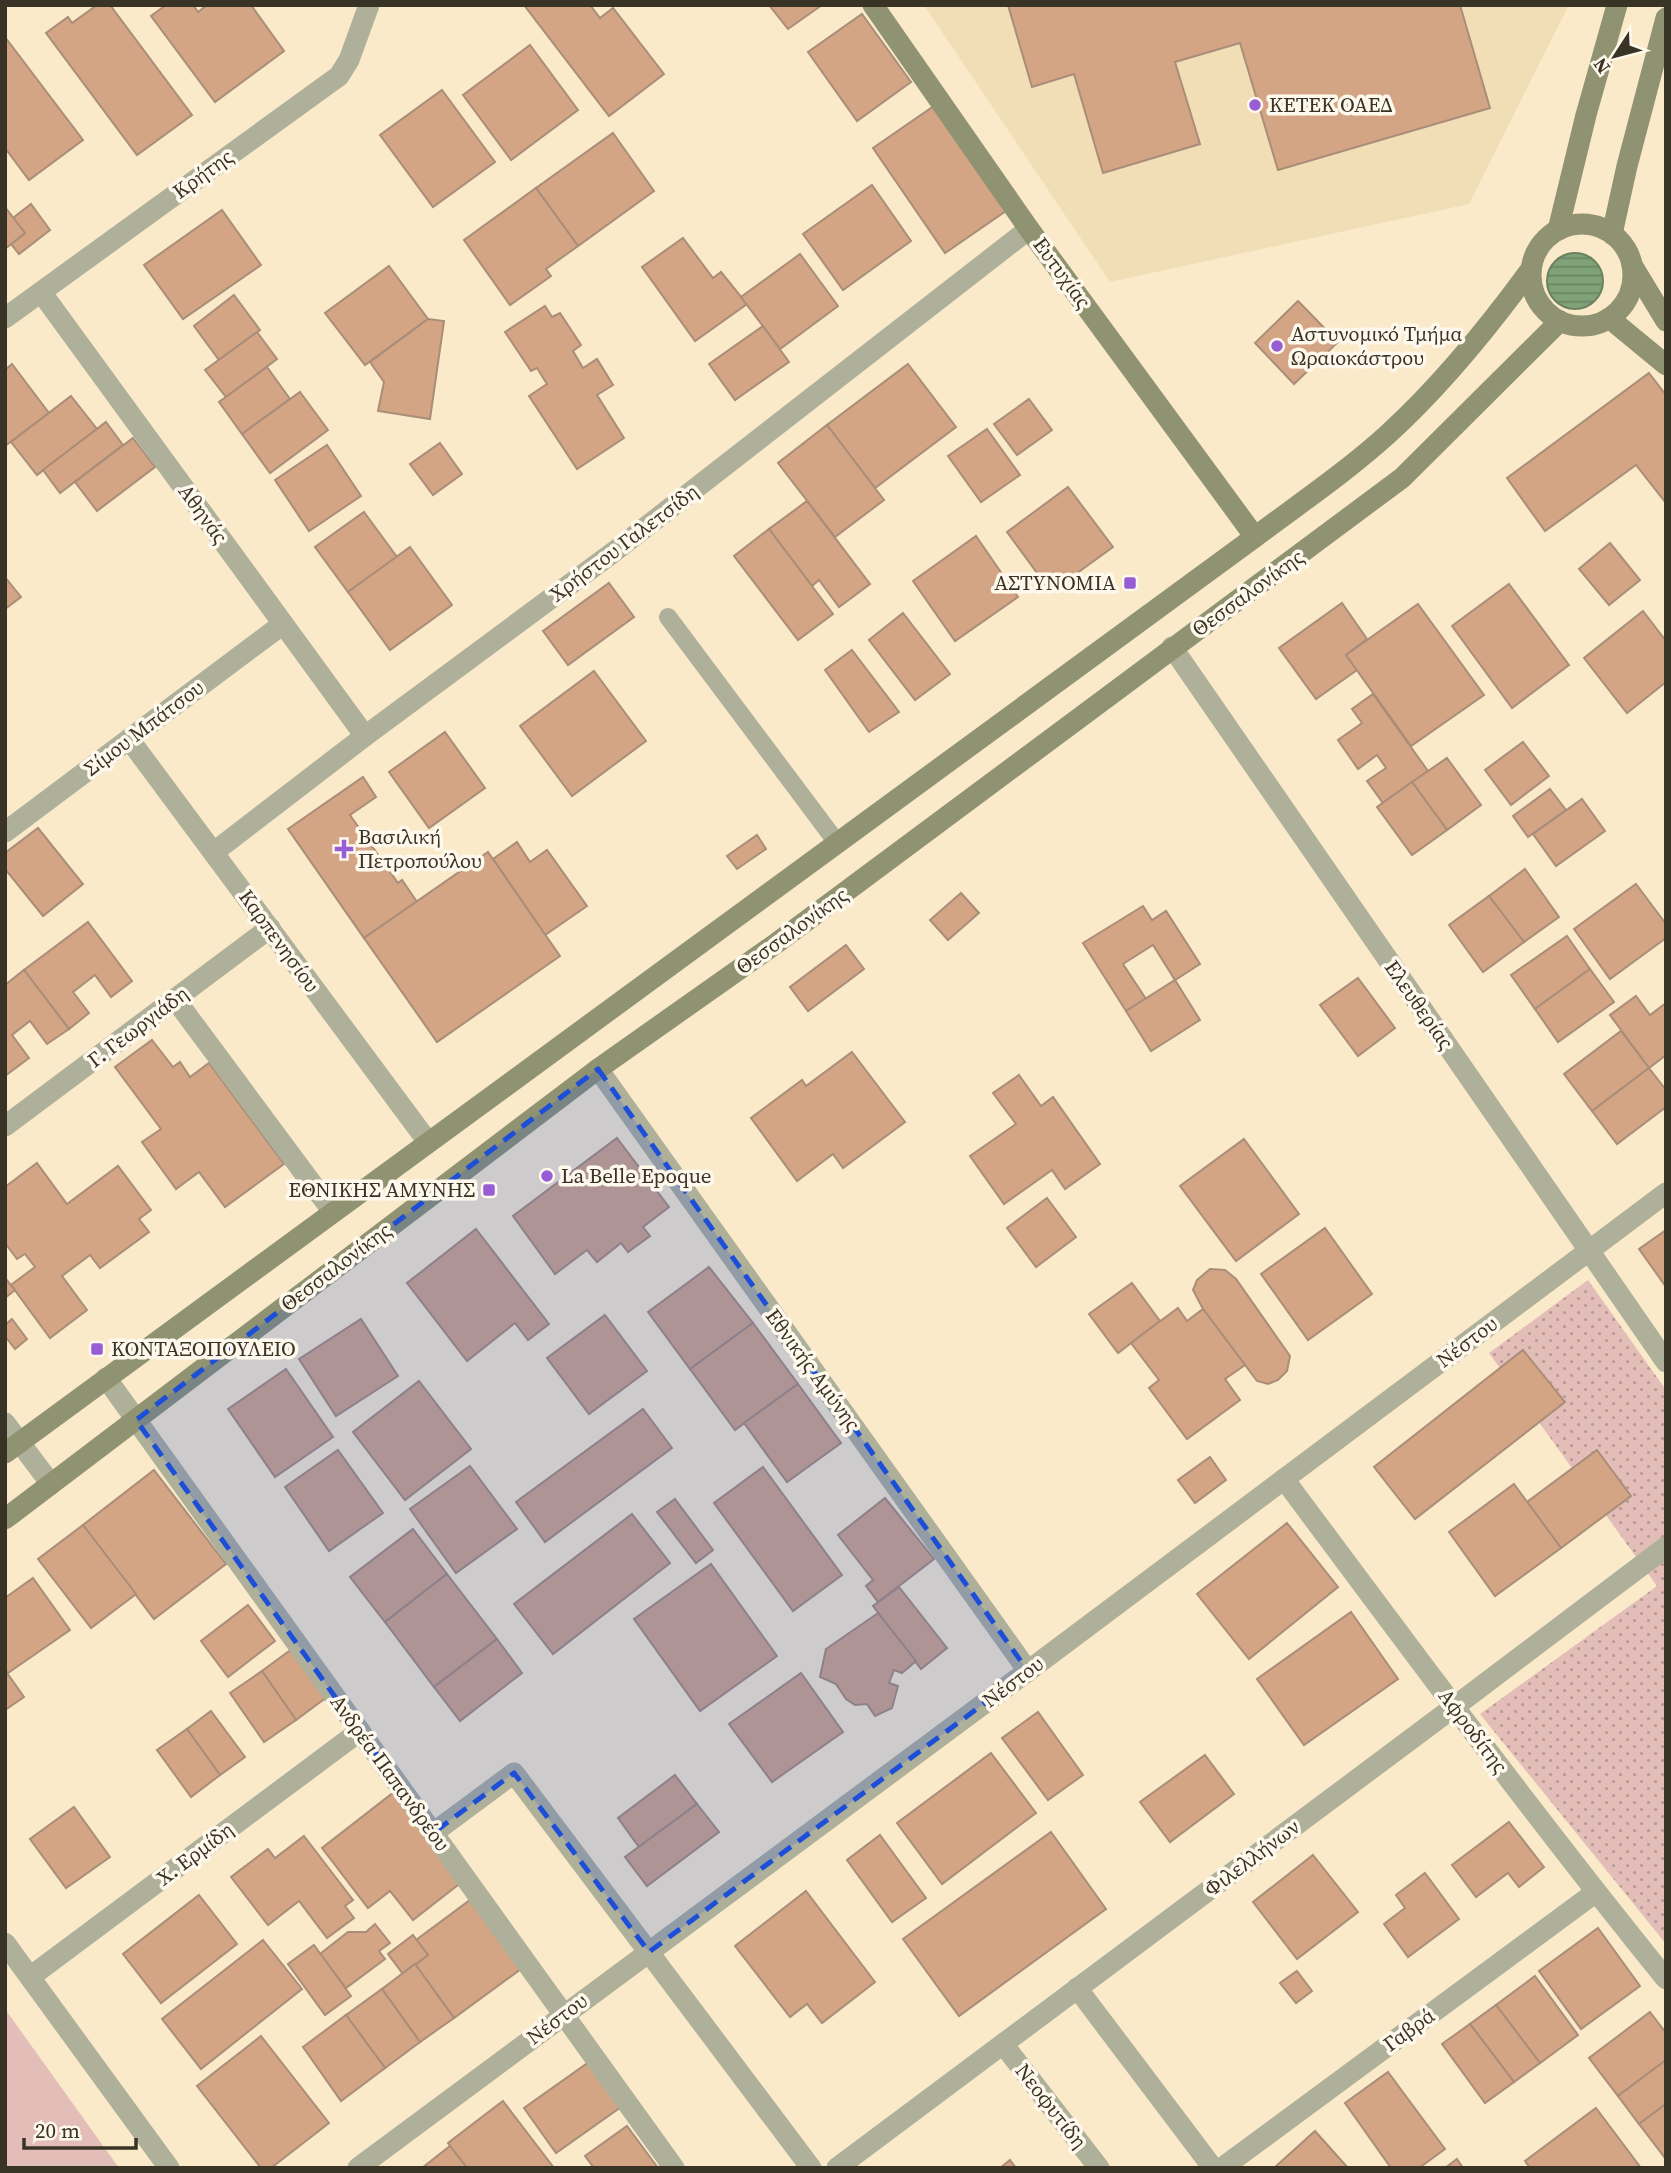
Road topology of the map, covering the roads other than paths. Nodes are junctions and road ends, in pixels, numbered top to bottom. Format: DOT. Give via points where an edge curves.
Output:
graph roads {
  1 [pos="369,5"];
  2 [pos="873,5"];
  3 [pos="1617,5"];
  4 [pos="1666,18"];
  5 [pos="1029,229"];
  6 [pos="1558,230"];
  7 [pos="1612,234"];
  8 [pos="1632,265"];
  9 [pos="1531,269"];
  10 [pos="41,292"];
  11 [pos="5,318"];
  12 [pos="1609,318"];
  13 [pos="1560,321"];
  14 [pos="1666,321"];
  15 [pos="1666,365"];
  16 [pos="1255,537"];
  17 [pos="668,617"];
  18 [pos="283,624"];
  19 [pos="1172,647"];
  20 [pos="365,736"];
  21 [pos="129,739"];
  22 [pos="5,832"];
  23 [pos="838,844"];
  24 [pos="214,852"];
  25 [pos="270,929"];
  26 [pos="176,999"];
  27 [pos="598,1069"];
  28 [pos="5,1126"];
  29 [pos="428,1142"];
  30 [pos="1666,1193"];
  31 [pos="333,1212"];
  32 [pos="1589,1251"];
  33 [pos="1666,1362"];
  34 [pos="106,1378"];
  35 [pos="136,1420"];
  36 [pos="5,1423"];
  37 [pos="13,1448"];
  38 [pos="1284,1479"];
  39 [pos="51,1484"];
  40 [pos="5,1519"];
  41 [pos="1666,1547"];
  42 [pos="1028,1671"];
  43 [pos="1454,1707"];
  44 [pos="360,1731"];
  45 [pos="433,1833"];
  46 [pos="1596,1892"];
  47 [pos="5,1943"];
  48 [pos="649,1952"];
  49 [pos="30,1977"];
  50 [pos="1666,1979"];
  51 [pos="1077,1988"];
  52 [pos="564,2015"];
  53 [pos="1003,2044"];
  54 [pos="169,2168"];
  55 [pos="358,2168"];
  56 [pos="674,2168"];
  57 [pos="811,2168"];
  58 [pos="837,2168"];
  59 [pos="1099,2168"];
  60 [pos="1213,2168"];
  61 [pos="1222,2168"];
  1 -- 10 [label="street, Κρήτης" via="349,60 338,76"];
  2 -- 5 [label="main road, Ευτυχίας"];
  3 -- 6 [label="main road"];
  4 -- 7 [label="main road"];
  5 -- 16 [label="main road, Ευτυχίας"];
  5 -- 20 [label="street, Χρήστου Γαλετσίδη" via="615,551"];
  6 -- 7 [label="main road" via="1586,224"];
  6 -- 9 [label="main road" via="1540,245"];
  7 -- 8 [label="main road"];
  8 -- 12 [label="main road" via="1629,295"];
  8 -- 14 [label="main road"];
  9 -- 13 [label="main road" via="1537,300"];
  9 -- 16 [label="main road, Θεσσαλονίκης" via="1459,361 1386,436"];
  10 -- 11 [label="street, Κρήτης"];
  10 -- 18 [label="street, Αθηνάς"];
  12 -- 13 [label="main road" via="1590,326"];
  12 -- 15 [label="main road"];
  13 -- 19 [label="main road, Θεσσαλονίκης" via="1402,478"];
  16 -- 23 [label="main road, Θεσσαλονίκης"];
  17 -- 23 [label="lane"];
  18 -- 20 [label="street, Αθηνάς"];
  18 -- 21 [label="street, Σίμου Μπάτσου"];
  19 -- 27 [label="main road, Θεσσαλονίκης" via="778,942"];
  19 -- 32 [label="street, Ελευθερίας"];
  20 -- 24 [label="street, Χρήστου Γαλετσίδη"];
  21 -- 22 [label="street, Σίμου Μπάτσου"];
  21 -- 24 [label="street, Καρπενησίου"];
  23 -- 29 [label="main road, Θεσσαλονίκης"];
  24 -- 25 [label="street, Καρπενησίου"];
  25 -- 26 [label="street, Γ. Γεωργιάδη"];
  25 -- 29 [label="street, Καρπενησίου"];
  26 -- 28 [label="street, Γ. Γεωργιάδη"];
  26 -- 31 [label="street"];
  27 -- 35 [label="main road, Θεσσαλονίκης"];
  27 -- 42 [label="street, Εθνικής Αμύνης"];
  29 -- 31 [label="main road, Θεσσαλονίκης"];
  30 -- 32 [label="street, Νέστου"];
  31 -- 34 [label="main road, Θεσσαλονίκης"];
  32 -- 33 [label="street, Ελευθερίας"];
  32 -- 38 [label="street, Νέστου"];
  34 -- 35 [label="street, Ανδρέα Παπανδρέου"];
  34 -- 37 [label="main road, Θεσσαλονίκης"];
  35 -- 39 [label="main road, Θεσσαλονίκης"];
  35 -- 44 [label="street, Ανδρέα Παπανδρέου"];
  36 -- 37 [label="street"];
  37 -- 39 [label="street"];
  38 -- 42 [label="street, Νέστου"];
  38 -- 43 [label="street, Αφροδίτης"];
  39 -- 40 [label="main road, Θεσσαλονίκης"];
  41 -- 43 [label="street, Φιλελλήνων"];
  42 -- 48 [label="street, Νέστου"];
  43 -- 46 [label="street, Αφροδίτης"];
  43 -- 51 [label="street, Φιλελλήνων"];
  44 -- 45 [label="street, Ανδρέα Παπανδρέου"];
  44 -- 49 [label="street, Χ. Ερμίδη"];
  45 -- 48 [label="street" via="514,1773"];
  45 -- 52 [label="street, Ανδρέα Παπανδρέου"];
  46 -- 50 [label="street, Αφροδίτης"];
  46 -- 61 [label="street, Γαβρά"];
  47 -- 49 [label="street"];
  48 -- 52 [label="street, Νέστου"];
  48 -- 57 [label="street"];
  49 -- 54 [label="street"];
  51 -- 53 [label="street, Φιλελλήνων"];
  51 -- 60 [label="street"];
  52 -- 55 [label="street, Νέστου"];
  52 -- 56 [label="street, Ανδρέα Παπανδρέου"];
  53 -- 58 [label="street, Φιλελλήνων"];
  53 -- 59 [label="street, Νεοφυτίδη"];
}
